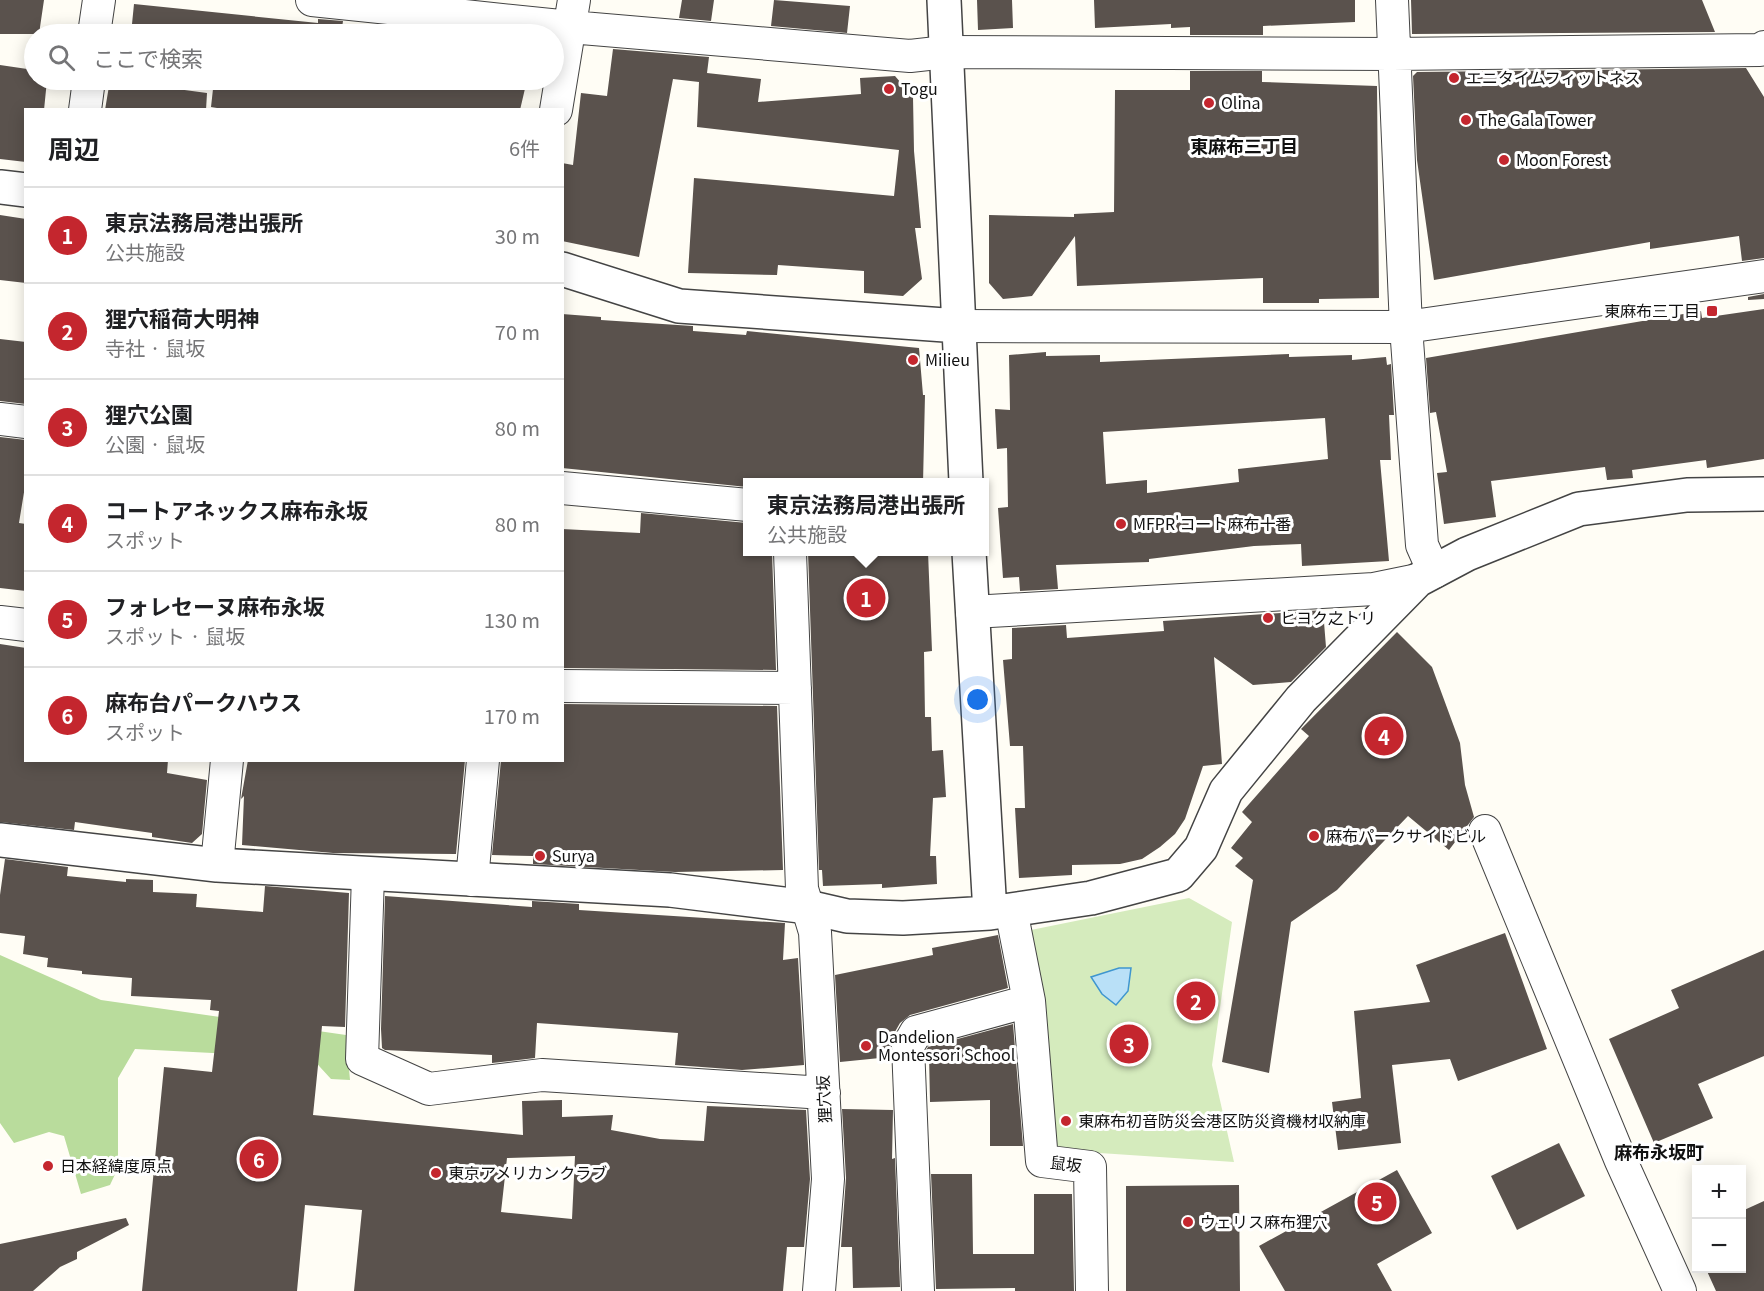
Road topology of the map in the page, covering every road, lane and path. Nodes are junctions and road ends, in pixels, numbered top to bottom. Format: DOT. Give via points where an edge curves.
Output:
graph roads {
  1 [pos="99,0"];
  2 [pos="312,0"];
  3 [pos="944,0"];
  4 [pos="1392,0"];
  5 [pos="572,13"];
  6 [pos="95,24"];
  7 [pos="1764,47"];
  8 [pos="946,52"];
  9 [pos="1393,54"];
  10 [pos="564,62"];
  11 [pos="88,90"];
  12 [pos="559,90"];
  13 [pos="85,108"];
  14 [pos="556,108"];
  15 [pos="0,187"];
  16 [pos="24,190"];
  17 [pos="564,270"];
  18 [pos="1764,276"];
  19 [pos="959,326"];
  20 [pos="1406,327"];
  21 [pos="0,419"];
  22 [pos="24,422"];
  23 [pos="966,478"];
  24 [pos="564,488"];
  25 [pos="1764,494"];
  26 [pos="743,505"];
  27 [pos="790,556"];
  28 [pos="969,556"];
  29 [pos="1426,576"];
  30 [pos="972,612"];
  31 [pos="0,622"];
  32 [pos="24,625"];
  33 [pos="564,686"];
  34 [pos="795,688"];
  35 [pos="226,762"];
  36 [pos="483,762"];
  37 [pos="1485,831"];
  38 [pos="0,840"];
  39 [pos="217,865"];
  40 [pos="368,875"];
  41 [pos="472,880"];
  42 [pos="808,907"];
  43 [pos="1000,912"];
  44 [pos="1029,1001"];
  45 [pos="824,1093"];
  46 [pos="819,1291"];
  47 [pos="918,1291"];
  48 [pos="1092,1291"];
  49 [pos="1680,1291"];
  1 -- 6 [label="street"];
  2 -- 5 [label="street"];
  3 -- 8 [label="street"];
  4 -- 9 [label="street"];
  5 -- 8 [label="street" via="910,56"];
  5 -- 10 [label="street"];
  7 -- 9 [label="street"];
  8 -- 9 [label="street"];
  8 -- 19 [label="street"];
  9 -- 20 [label="street"];
  11 -- 13 [label="street"];
  12 -- 14 [label="street"];
  15 -- 16 [label="street"];
  17 -- 19 [label="street" via="679,306"];
  18 -- 20 [label="street"];
  19 -- 20 [label="street"];
  19 -- 23 [label="street"];
  20 -- 29 [label="street"];
  21 -- 22 [label="street"];
  24 -- 26 [label="street"];
  25 -- 29 [label="street" via="1687,495 1579,509 1467,554"];
  27 -- 34 [label="street, 狸穴坂"];
  28 -- 30 [label="street"];
  29 -- 30 [label="street" via="1374,589"];
  29 -- 43 [label="street" via="1301,699 1226,791 1201,848 1178,875 1091,898"];
  30 -- 43 [label="street"];
  31 -- 32 [label="street"];
  33 -- 34 [label="street"];
  34 -- 42 [label="street, 狸穴坂" via="802,889"];
  35 -- 39 [label="street"];
  36 -- 41 [label="street"];
  37 -- 49 [label="street" via="1621,1161"];
  38 -- 39 [label="street"];
  39 -- 40 [label="street"];
  40 -- 41 [label="street"];
  40 -- 45 [label="street" via="362,1059 429,1089 542,1075"];
  41 -- 42 [label="street" via="670,890"];
  42 -- 43 [label="street" via="858,916 903,918"];
  42 -- 45 [label="street, 狸穴坂" via="815,932"];
  43 -- 44 [label="street"];
  44 -- 47 [label="street" via="916,1032 908,1046"];
  44 -- 48 [label="street, 鼠坂" via="1042,1161 1090,1167"];
  45 -- 46 [label="street, 狸穴坂" via="828,1179"];
}
